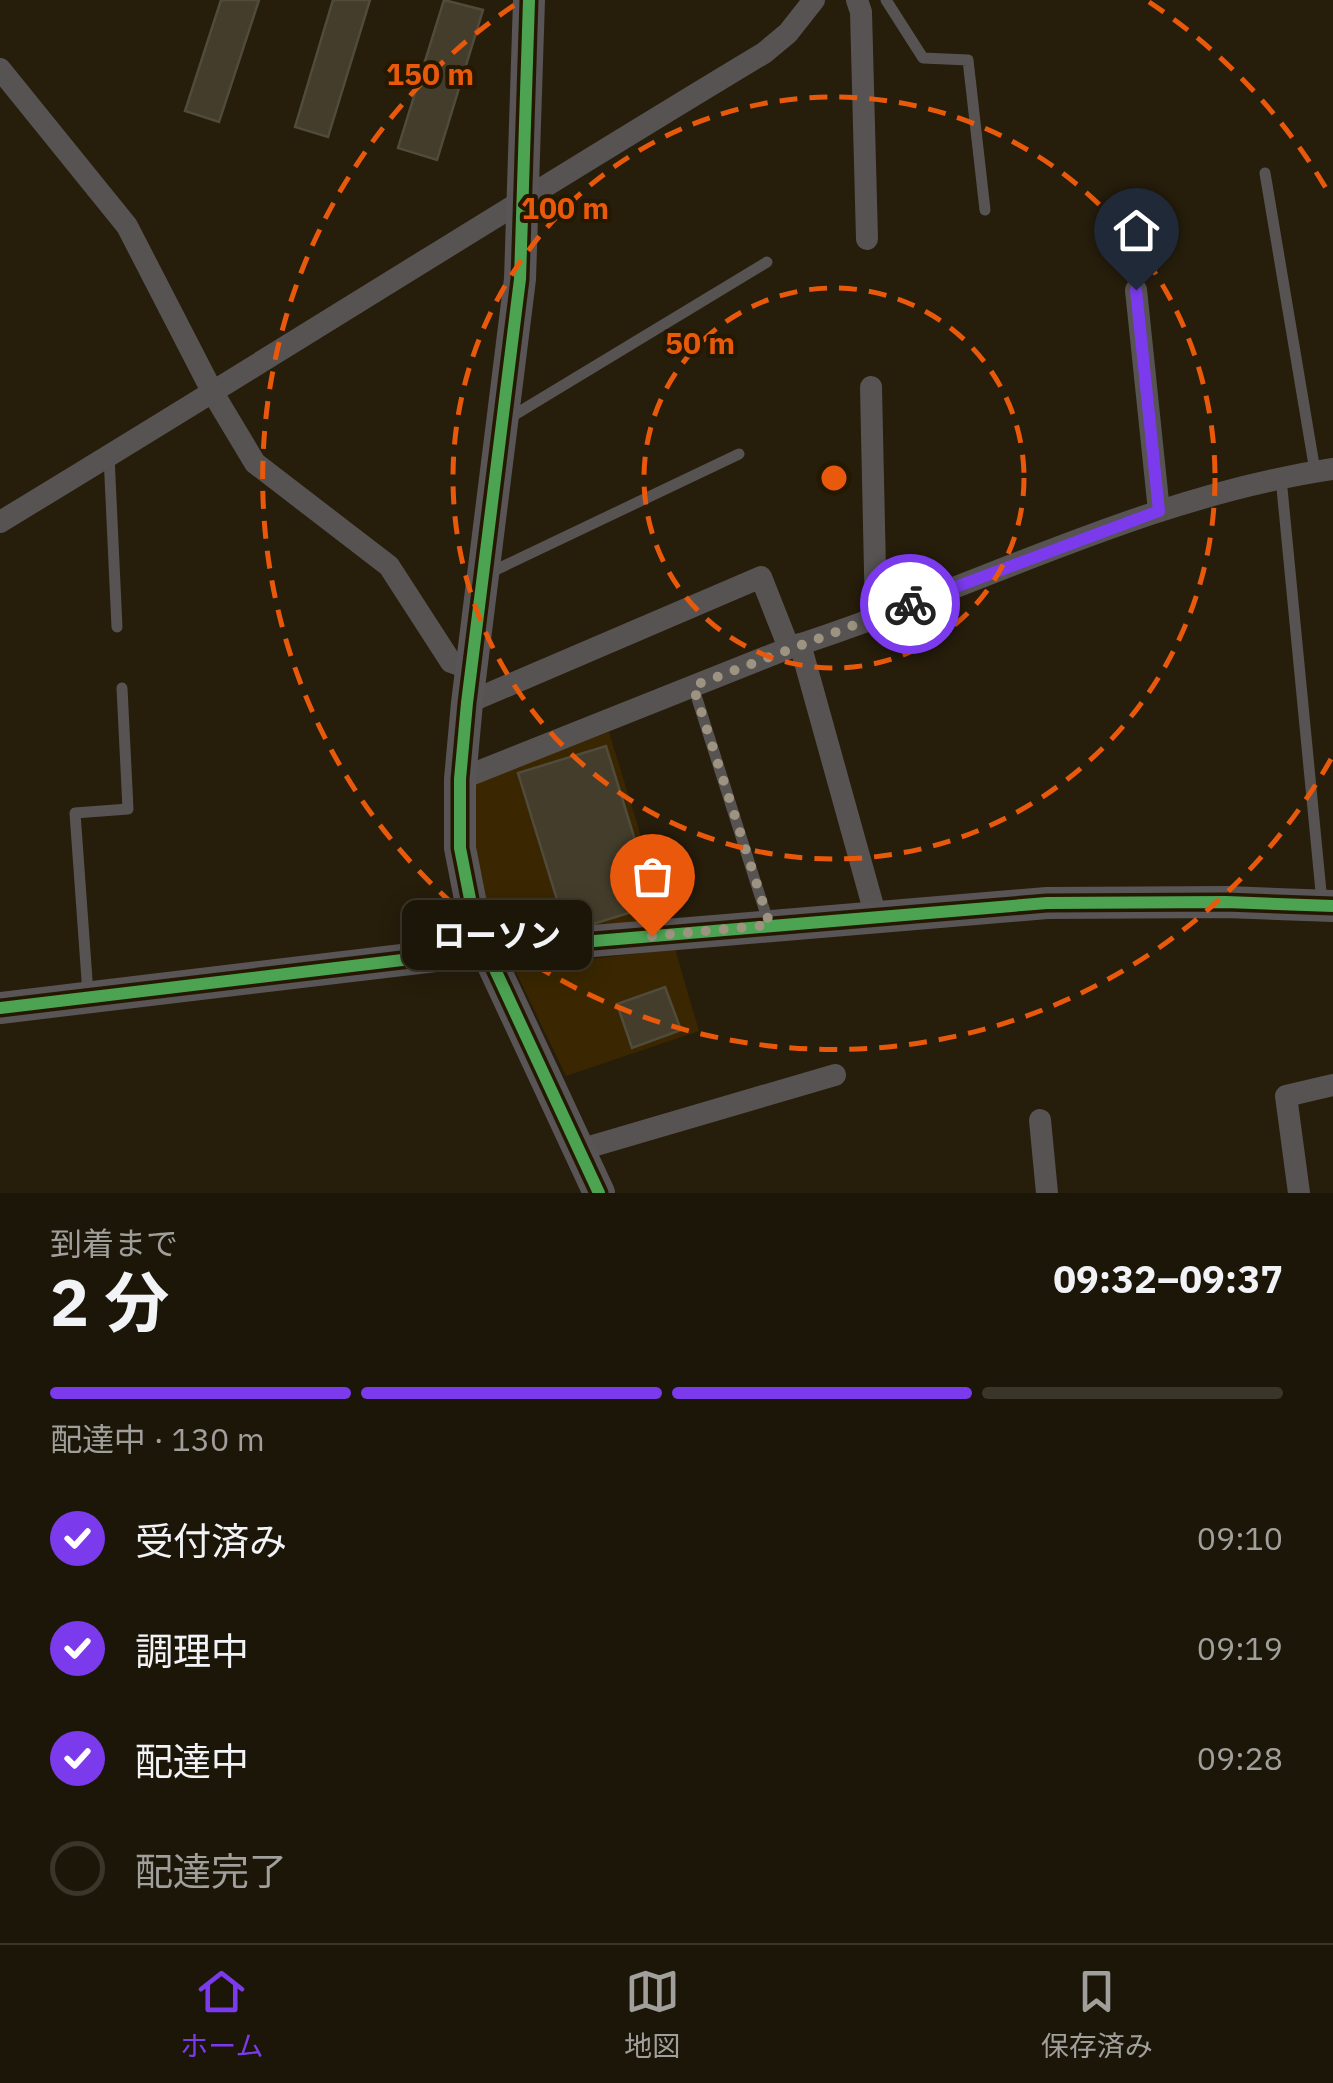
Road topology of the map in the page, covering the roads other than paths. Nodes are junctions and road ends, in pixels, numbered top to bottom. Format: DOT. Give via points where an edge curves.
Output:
graph roads {
  1 [pos="529,0"];
  2 [pos="814,0"];
  3 [pos="857,0"];
  4 [pos="886,0"];
  5 [pos="0,68"];
  6 [pos="1265,173"];
  7 [pos="523,200"];
  8 [pos="985,210"];
  9 [pos="867,239"];
  10 [pos="767,262"];
  11 [pos="1136,290"];
  12 [pos="871,387"];
  13 [pos="212,394"];
  14 [pos="503,423"];
  15 [pos="740,454"];
  16 [pos="110,456"];
  17 [pos="1324,470"];
  18 [pos="1281,478"];
  19 [pos="1159,511"];
  20 [pos="0,522"];
  21 [pos="484,576"];
  22 [pos="876,617"];
  23 [pos="118,627"];
  24 [pos="795,646"];
  25 [pos="473,670"];
  26 [pos="693,686"];
  27 [pos="122,688"];
  28 [pos="468,703"];
  29 [pos="460,779"];
  30 [pos="1328,906"];
  31 [pos="876,917"];
  32 [pos="770,925"];
  33 [pos="486,950"];
  34 [pos="88,998"];
  35 [pos="0,1008"];
  36 [pos="835,1075"];
  37 [pos="1333,1086"];
  38 [pos="1040,1120"];
  39 [pos="579,1150"];
  40 [pos="599,1193"];
  41 [pos="1046,1193"];
  42 [pos="1299,1193"];
  1 -- 7 [label="street"];
  2 -- 7 [label="street" via="764,52"];
  3 -- 9 [label="street"];
  4 -- 8 [label="lane" via="923,58 968,60"];
  5 -- 13 [label="street" via="126,226"];
  6 -- 17 [label="lane"];
  7 -- 13 [label="street"];
  7 -- 14 [label="street"];
  10 -- 14 [label="lane"];
  11 -- 19 [label="street"];
  12 -- 22 [label="street"];
  13 -- 16 [label="street"];
  13 -- 25 [label="street" via="255,462 389,566 450,662"];
  14 -- 21 [label="street"];
  15 -- 21 [label="lane"];
  16 -- 20 [label="street"];
  16 -- 23 [label="lane"];
  17 -- 18 [label="street"];
  18 -- 19 [label="street"];
  18 -- 30 [label="lane"];
  19 -- 22 [label="street"];
  21 -- 25 [label="street"];
  22 -- 24 [label="street"];
  24 -- 26 [label="street"];
  24 -- 28 [label="street" via="761,578"];
  24 -- 31 [label="street"];
  25 -- 28 [label="street"];
  26 -- 29 [label="street"];
  26 -- 32 [label="lane"];
  27 -- 34 [label="lane" via="128,809 76,812"];
  28 -- 29 [label="street"];
  29 -- 33 [label="street" via="460,848"];
  30 -- 31 [label="street" via="1047,903"];
  31 -- 32 [label="street"];
  32 -- 33 [label="street"];
  33 -- 34 [label="street"];
  33 -- 39 [label="street"];
  34 -- 35 [label="street"];
  36 -- 39 [label="street"];
  37 -- 42 [label="street" via="1286,1096"];
  38 -- 41 [label="street"];
  39 -- 40 [label="street"];
}
